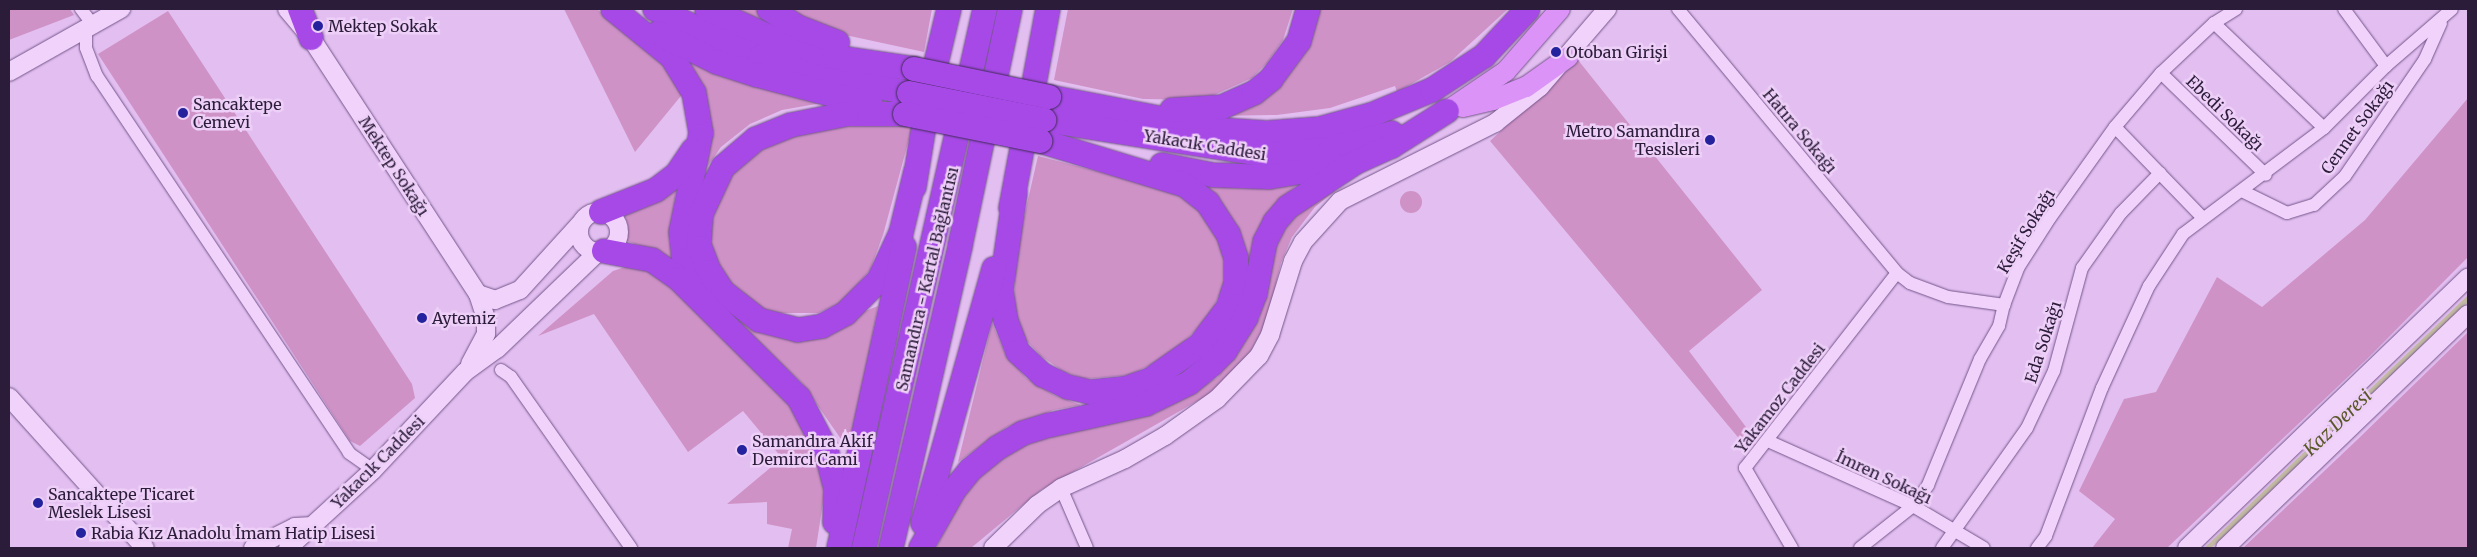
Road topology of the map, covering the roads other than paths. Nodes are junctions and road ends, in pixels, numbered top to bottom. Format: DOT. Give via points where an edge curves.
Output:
graph roads {
  1 [pos="81,9"];
  2 [pos="121,9"];
  3 [pos="287,9"];
  4 [pos="300,9"];
  5 [pos="613,9"];
  6 [pos="622,9"];
  7 [pos="655,9"];
  8 [pos="707,9"];
  9 [pos="770,9"];
  10 [pos="949,9"];
  11 [pos="985,9"];
  12 [pos="1010,9"];
  13 [pos="1308,9"];
  14 [pos="1528,9"];
  15 [pos="1560,9"];
  16 [pos="1607,9"];
  17 [pos="1678,9"];
  18 [pos="2236,9"];
  19 [pos="2344,9"];
  20 [pos="2452,9"];
  21 [pos="1048,12"];
  22 [pos="2442,20"];
  23 [pos="2214,23"];
  24 [pos="90,27"];
  25 [pos="311,38"];
  26 [pos="1568,57"];
  27 [pos="2386,66"];
  28 [pos="914,69"];
  29 [pos="9,72"];
  30 [pos="2161,73"];
  31 [pos="907,103"];
  32 [pos="1127,111"];
  33 [pos="1447,111"];
  34 [pos="2114,127"];
  35 [pos="2324,128"];
  36 [pos="1042,131"];
  37 [pos="701,133"];
  38 [pos="1356,162"];
  39 [pos="916,171"];
  40 [pos="2160,173"];
  41 [pos="2266,175"];
  42 [pos="2242,191"];
  43 [pos="1015,193"];
  44 [pos="601,212"];
  45 [pos="2202,217"];
  46 [pos="580,224"];
  47 [pos="601,251"];
  48 [pos="1897,273"];
  49 [pos="2468,278"];
  50 [pos="478,294"];
  51 [pos="701,298"];
  52 [pos="2004,305"];
  53 [pos="2468,314"];
  54 [pos="501,370"];
  55 [pos="465,372"];
  56 [pos="9,397"];
  57 [pos="1768,441"];
  58 [pos="373,470"];
  59 [pos="1061,488"];
  60 [pos="1913,506"];
  61 [pos="314,526"];
  62 [pos="1957,531"];
  63 [pos="145,548"];
  64 [pos="253,548"];
  65 [pos="288,548"];
  66 [pos="631,548"];
  67 [pos="832,548"];
  68 [pos="839,548"];
  69 [pos="864,548"];
  70 [pos="891,548"];
  71 [pos="914,548"];
  72 [pos="921,548"];
  73 [pos="993,548"];
  74 [pos="1087,548"];
  75 [pos="1792,548"];
  76 [pos="1860,548"];
  77 [pos="1942,548"];
  78 [pos="1984,548"];
  79 [pos="2037,548"];
  80 [pos="2187,548"];
  81 [pos="2225,548"];
  1 -- 24 [label="street"];
  2 -- 24 [label="main road"];
  3 -- 25 [label="main road, Mektep Sokağı"];
  4 -- 25 [label="highway"];
  5 -- 37 [label="highway" via="672,57 694,93"];
  6 -- 31 [label="highway" via="660,35 757,76"];
  7 -- 31 [label="highway" via="760,57"];
  8 -- 28 [label="highway" via="768,36 834,57"];
  9 -- 28 [label="highway" via="800,28"];
  10 -- 39 [label="highway"];
  11 -- 69 [label="highway, Samandıra - Kartal Bağlantısı"];
  12 -- 70 [label="highway, Samandıra - Kartal Bağlantısı"];
  13 -- 32 [label="highway" via="1299,41 1271,79 1254,93 1222,107 1201,111"];
  14 -- 32 [label="highway, Yakacık Caddesi" via="1501,40 1460,74 1397,105 1349,122 1319,129 1267,132 1213,128"];
  15 -- 33 [label="main road, Yakacık Caddesi" via="1506,71"];
  16 -- 26 [label="main road"];
  17 -- 48 [label="street, Hatıra Sokağı"];
  18 -- 23 [label="street, Keşif Sokağı"];
  19 -- 27 [label="street"];
  20 -- 22 [label="street"];
  21 -- 43 [label="highway"];
  22 -- 27 [label="street"];
  22 -- 42 [label="street, Cennet Sokağı" via="2425,59 2345,176 2314,206 2287,213"];
  23 -- 30 [label="street, Keşif Sokağı"];
  23 -- 35 [label="street"];
  24 -- 29 [label="main road"];
  24 -- 58 [label="street" via="86,48 97,76 349,453"];
  25 -- 50 [label="main road, Mektep Sokağı"];
  26 -- 33 [label="main road" via="1526,87 1493,100"];
  26 -- 59 [label="main road" via="1540,87 1495,122 1340,201 1303,242 1293,261 1270,335 1245,373 1217,399 1165,436 1125,459"];
  27 -- 35 [label="street"];
  28 -- 32 [label="highway, Yakacık Caddesi, bridge"];
  30 -- 34 [label="street, Keşif Sokağı"];
  30 -- 41 [label="street, Ebedi Sokağı"];
  31 -- 36 [label="highway, bridge"];
  31 -- 39 [label="highway" via="791,125 756,139 723,167 701,214 699,245 708,268 723,292 759,320 798,330 822,326 846,313 879,280 901,233"];
  33 -- 36 [label="highway, Yakacık Caddesi" via="1394,132 1339,147 1268,155"];
  33 -- 38 [label="highway" via="1392,146"];
  34 -- 40 [label="street"];
  34 -- 52 [label="street, Keşif Sokağı" via="2018,268"];
  35 -- 41 [label="street"];
  36 -- 38 [label="highway" via="1213,175 1241,177 1309,173"];
  36 -- 43 [label="highway" via="1184,185 1208,203 1228,234 1236,258 1236,284 1228,308 1200,345 1150,380 1127,388 1090,392 1068,388 1043,375 1018,352 1006,321 1002,290"];
  37 -- 44 [label="highway" via="677,174 656,190"];
  37 -- 51 [label="highway" via="681,232 684,260"];
  38 -- 72 [label="highway" via="1306,192 1275,222 1260,258 1255,294 1246,317 1225,351 1211,365 1188,383 1146,404 1050,425 1024,433 997,448 970,470 954,490"];
  39 -- 68 [label="highway" via="901,267"];
  40 -- 45 [label="street"];
  40 -- 62 [label="street, Eda Sokağı" via="2121,213 2082,268 2054,371 2027,428"];
  41 -- 42 [label="street"];
  42 -- 45 [label="street"];
  43 -- 71 [label="highway" via="942,462"];
  44 -- 46 [label="main road" via="588,215"];
  44 -- 47 [label="main road, Yakacık Caddesi" via="613,218 619,230 616,243"];
  45 -- 79 [label="street" via="2183,234 2149,286 2102,388 2046,536"];
  46 -- 47 [label="main road" via="582,243"];
  46 -- 50 [label="main road" via="520,290 495,300"];
  47 -- 51 [label="highway" via="652,260"];
  47 -- 55 [label="main road, Yakacık Caddesi" via="497,349"];
  48 -- 52 [label="street, Hatıra Sokağı" via="1910,283 1948,297"];
  48 -- 57 [label="street, Yakamoz Caddesi"];
  49 -- 80 [label="main road"];
  50 -- 55 [label="main road, Yakacık Caddesi" via="486,319 486,334"];
  51 -- 67 [label="highway" via="799,398 826,450 836,489"];
  52 -- 60 [label="street, Keşif Sokağı" via="1999,326 1980,359 1943,453"];
  53 -- 81 [label="main road"];
  54 -- 66 [label="street" via="512,377"];
  55 -- 58 [label="main road, Yakacık Caddesi"];
  56 -- 63 [label="main road"];
  57 -- 60 [label="street, İmren Sokağı"];
  57 -- 75 [label="street, Yakamoz Caddesi" via="1745,468"];
  58 -- 61 [label="main road, Yakacık Caddesi"];
  59 -- 73 [label="main road" via="1037,505"];
  59 -- 74 [label="street"];
  60 -- 62 [label="street, İmren Sokağı"];
  60 -- 76 [label="street, Keşif Sokağı"];
  61 -- 64 [label="main road" via="295,527"];
  61 -- 65 [label="main road, Yakacık Caddesi"];
  62 -- 77 [label="street, Eda Sokağı"];
  62 -- 78 [label="street, İmren Sokağı"];
}
